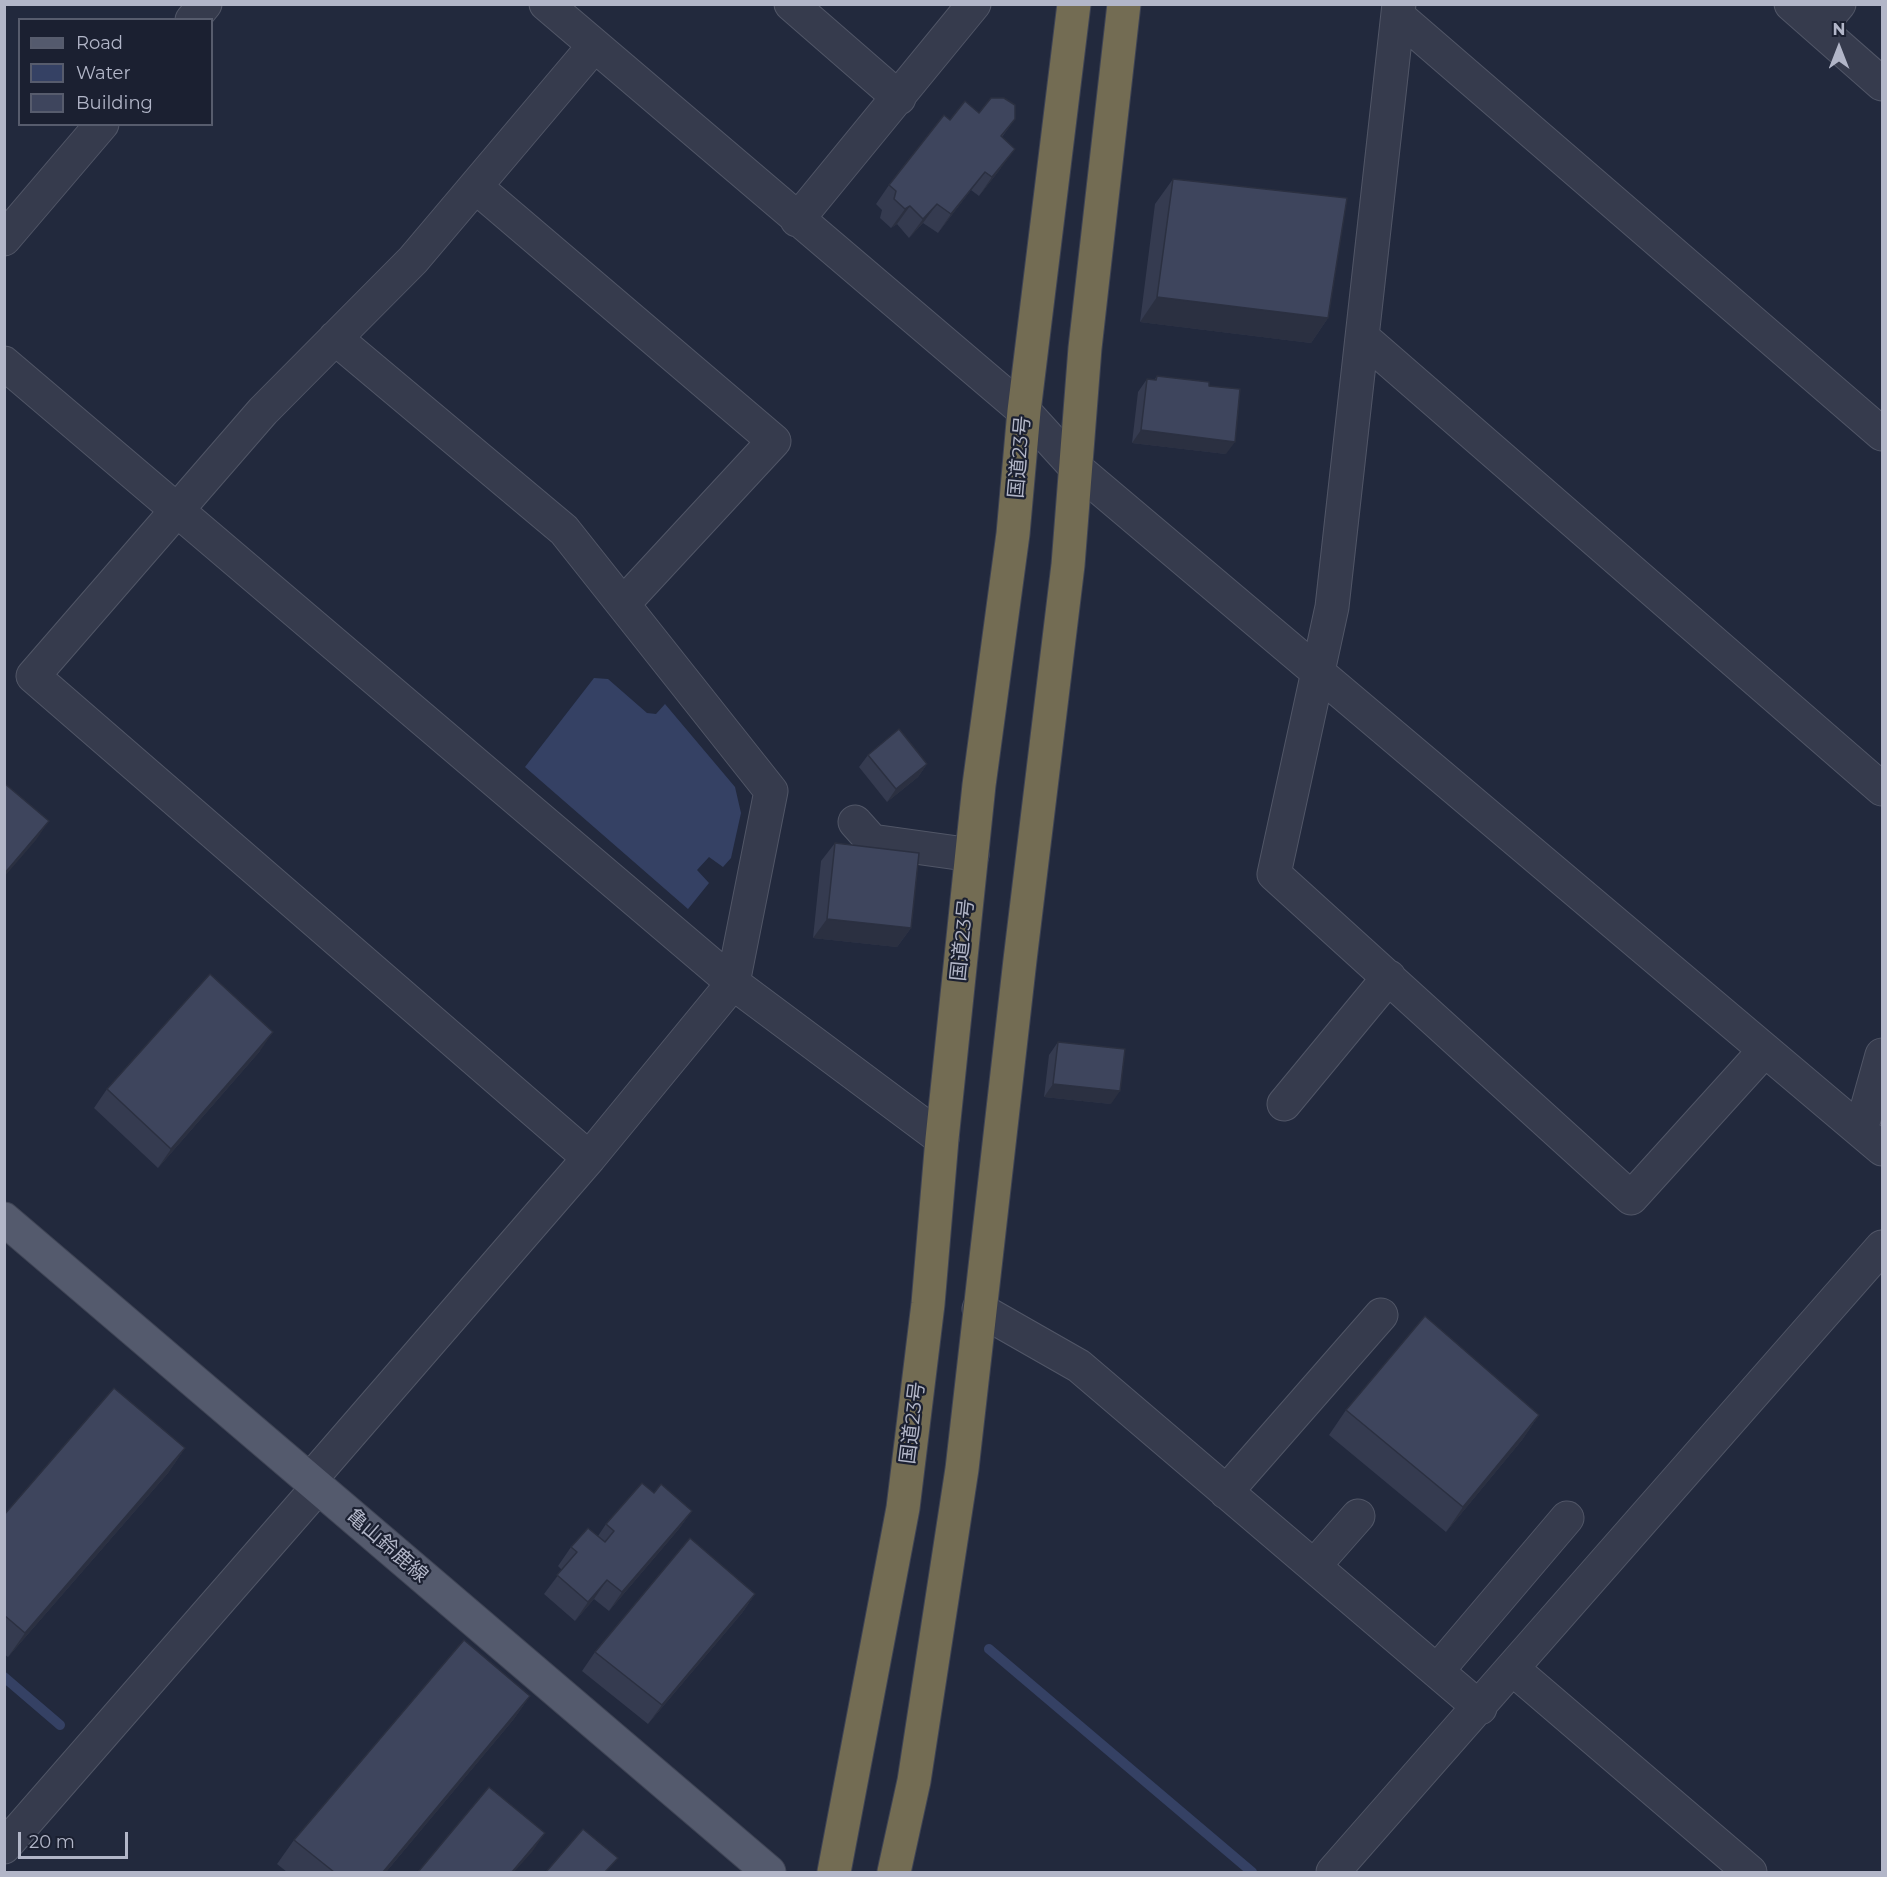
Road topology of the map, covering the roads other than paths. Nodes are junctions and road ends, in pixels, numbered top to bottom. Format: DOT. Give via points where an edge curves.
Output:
graph roads {
  1 [pos="205,4"];
  2 [pos="546,4"];
  3 [pos="791,4"];
  4 [pos="974,4"];
  5 [pos="1074,4"];
  6 [pos="1124,4"];
  7 [pos="1791,4"];
  8 [pos="1398,10"];
  9 [pos="1829,16"];
  10 [pos="194,18"];
  11 [pos="594,46"];
  12 [pos="1882,84"];
  13 [pos="899,98"];
  14 [pos="100,126"];
  15 [pos="476,187"];
  16 [pos="797,220"];
  17 [pos="4,239"];
  18 [pos="1362,337"];
  19 [pos="335,339"];
  20 [pos="4,363"];
  21 [pos="1024,411"];
  22 [pos="1882,434"];
  23 [pos="1076,468"];
  24 [pos="177,509"];
  25 [pos="623,604"];
  26 [pos="1317,672"];
  27 [pos="1882,789"];
  28 [pos="855,822"];
  29 [pos="972,855"];
  30 [pos="1389,977"];
  31 [pos="733,983"];
  32 [pos="1765,1050"];
  33 [pos="1882,1055"];
  34 [pos="1284,1104"];
  35 [pos="942,1139"];
  36 [pos="1872,1139"];
  37 [pos="589,1158"];
  38 [pos="4,1219"];
  39 [pos="1882,1247"];
  40 [pos="979,1309"];
  41 [pos="1381,1315"];
  42 [pos="314,1484"];
  43 [pos="1227,1492"];
  44 [pos="1358,1516"];
  45 [pos="1567,1518"];
  46 [pos="1314,1566"];
  47 [pos="1514,1670"];
  48 [pos="1437,1671"];
  49 [pos="1480,1708"];
  50 [pos="4,1847"];
  51 [pos="769,1872"];
  52 [pos="834,1872"];
  53 [pos="894,1872"];
  54 [pos="1333,1872"];
  55 [pos="1750,1872"];
  1 -- 10 [label="street"];
  2 -- 11 [label="street"];
  3 -- 13 [label="street"];
  4 -- 13 [label="street"];
  5 -- 21 [label="highway, 国道23号"];
  6 -- 23 [label="highway" via="1085,348"];
  7 -- 9 [label="street"];
  8 -- 18 [label="street"];
  8 -- 22 [label="street"];
  9 -- 12 [label="street"];
  11 -- 15 [label="street"];
  11 -- 16 [label="street"];
  13 -- 16 [label="street"];
  14 -- 17 [label="street"];
  15 -- 19 [label="street" via="413,260"];
  15 -- 25 [label="street" via="774,441"];
  16 -- 21 [label="street"];
  18 -- 26 [label="street" via="1332,607"];
  18 -- 27 [label="street"];
  19 -- 24 [label="street" via="263,411"];
  19 -- 25 [label="street" via="564,530"];
  20 -- 24 [label="street"];
  21 -- 23 [label="street"];
  21 -- 29 [label="highway, 国道23号" via="1013,534"];
  23 -- 26 [label="street"];
  23 -- 40 [label="highway" via="1068,565"];
  24 -- 31 [label="street"];
  24 -- 37 [label="street" via="33,676"];
  25 -- 31 [label="street" via="771,791"];
  26 -- 30 [label="street" via="1274,874"];
  26 -- 32 [label="street"];
  28 -- 29 [label="street" via="872,842"];
  29 -- 35 [label="highway, 国道23号"];
  30 -- 32 [label="street" via="1631,1198"];
  30 -- 34 [label="street"];
  31 -- 35 [label="street"];
  31 -- 37 [label="street"];
  32 -- 36 [label="street"];
  33 -- 36 [label="street"];
  35 -- 52 [label="highway, 国道23号" via="928,1304 903,1508"];
  37 -- 42 [label="street"];
  38 -- 42 [label="main road, 亀山鈴鹿線"];
  39 -- 47 [label="street"];
  40 -- 43 [label="street" via="1079,1366"];
  40 -- 53 [label="highway" via="947,1579 914,1781"];
  41 -- 43 [label="street"];
  42 -- 50 [label="street"];
  42 -- 51 [label="main road, 亀山鈴鹿線"];
  43 -- 46 [label="street"];
  44 -- 46 [label="street"];
  45 -- 48 [label="street"];
  46 -- 48 [label="street"];
  47 -- 49 [label="street"];
  47 -- 55 [label="street"];
  48 -- 49 [label="street"];
  49 -- 54 [label="street"];
}
